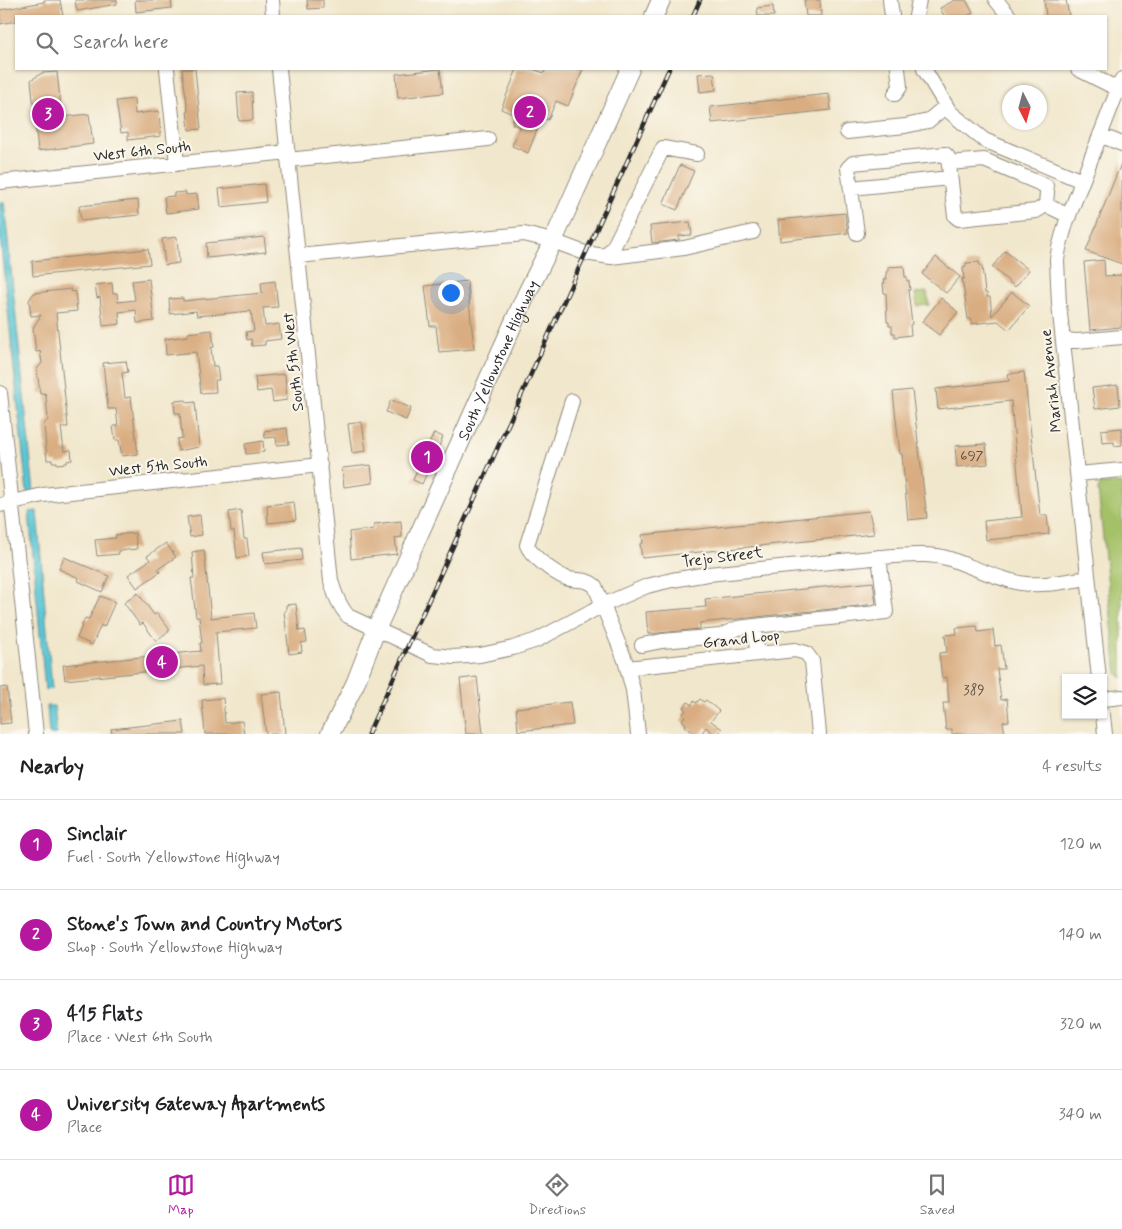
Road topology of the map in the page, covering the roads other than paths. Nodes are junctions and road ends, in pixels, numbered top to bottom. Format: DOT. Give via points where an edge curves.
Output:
graph roads {
  1 [pos="272,0"];
  2 [pos="661,0"];
  3 [pos="890,0"];
  4 [pos="919,0"];
  5 [pos="996,0"];
  6 [pos="273,15"];
  7 [pos="654,15"];
  8 [pos="892,15"];
  9 [pos="916,15"];
  10 [pos="1008,15"];
  11 [pos="167,70"];
  12 [pos="279,70"];
  13 [pos="630,70"];
  14 [pos="898,70"];
  15 [pos="925,70"];
  16 [pos="1081,70"];
  17 [pos="1121,86"];
  18 [pos="895,94"];
  19 [pos="946,106"];
  20 [pos="846,132"];
  21 [pos="1100,135"];
  22 [pos="488,138"];
  23 [pos="991,143"];
  24 [pos="1122,144"];
  25 [pos="697,154"];
  26 [pos="288,156"];
  27 [pos="984,160"];
  28 [pos="949,163"];
  29 [pos="177,164"];
  30 [pos="950,178"];
  31 [pos="1082,181"];
  32 [pos="0,182"];
  33 [pos="851,188"];
  34 [pos="1046,205"];
  35 [pos="1068,216"];
  36 [pos="752,232"];
  37 [pos="857,233"];
  38 [pos="553,241"];
  39 [pos="298,256"];
  40 [pos="606,256"];
  41 [pos="1122,337"];
  42 [pos="1063,340"];
  43 [pos="0,393"];
  44 [pos="572,401"];
  45 [pos="320,466"];
  46 [pos="1122,470"];
  47 [pos="1078,474"];
  48 [pos="6,504"];
  49 [pos="880,557"];
  50 [pos="1088,578"];
  51 [pos="603,605"];
  52 [pos="755,626"];
  53 [pos="376,630"];
  54 [pos="642,644"];
  55 [pos="757,654"];
  56 [pos="627,668"];
  57 [pos="1099,674"];
  58 [pos="1122,697"];
  59 [pos="1107,699"];
  60 [pos="1103,719"];
  61 [pos="36,734"];
  62 [pos="330,734"];
  63 [pos="638,734"];
  64 [pos="820,734"];
  65 [pos="1105,734"];
  1 -- 6 [label="street"];
  2 -- 7 [label="main road"];
  3 -- 8 [label="street"];
  4 -- 9 [label="street"];
  5 -- 10 [label="street"];
  11 -- 29 [label="street"];
  12 -- 26 [label="street, South 5th West"];
  13 -- 38 [label="main road, South Yellowstone Highway"];
  14 -- 18 [label="street" via="900,87"];
  15 -- 19 [label="street"];
  16 -- 17 [label="street"];
  17 -- 21 [label="street, Mariah Avenue"];
  19 -- 20 [label="street" via="928,121"];
  19 -- 23 [label="street"];
  21 -- 24 [label="street"];
  21 -- 31 [label="street, Mariah Avenue"];
  22 -- 26 [label="street, West 6th South"];
  23 -- 27 [label="street"];
  23 -- 31 [label="street"];
  25 -- 40 [label="street" via="663,148"];
  26 -- 29 [label="street, West 6th South"];
  26 -- 39 [label="street, South 5th West"];
  27 -- 28 [label="street"];
  27 -- 34 [label="street" via="1046,186"];
  28 -- 30 [label="street"];
  28 -- 33 [label="street" via="945,154 852,163 848,168"];
  29 -- 32 [label="street, West 6th South"];
  30 -- 33 [label="street"];
  30 -- 34 [label="street" via="954,216 959,219 1036,211"];
  31 -- 35 [label="street, Mariah Avenue"];
  33 -- 37 [label="street"];
  34 -- 35 [label="street"];
  35 -- 42 [label="street, Mariah Avenue" via="1057,260"];
  36 -- 40 [label="street" via="684,248"];
  38 -- 39 [label="street" via="524,234"];
  38 -- 40 [label="street" via="585,253"];
  38 -- 53 [label="main road, South Yellowstone Highway"];
  39 -- 45 [label="street, South 5th West"];
  41 -- 42 [label="street"];
  42 -- 47 [label="street, Mariah Avenue"];
  43 -- 48 [label="street"];
  44 -- 51 [label="street" via="526,544 556,572 596,586"];
  45 -- 48 [label="street, West 5th South" via="43,495"];
  45 -- 53 [label="street, South 5th West" via="335,595 348,616"];
  46 -- 47 [label="street"];
  47 -- 50 [label="street, Mariah Avenue"];
  48 -- 61 [label="street"];
  49 -- 50 [label="street, Trejo Street" via="918,555 949,558 981,572 1024,583"];
  49 -- 51 [label="street, Trejo Street" via="672,580 648,586"];
  49 -- 52 [label="street" via="886,612"];
  50 -- 57 [label="street, Mariah Avenue"];
  51 -- 53 [label="street, Trejo Street" via="537,640 480,655 454,657 432,654"];
  51 -- 56 [label="street"];
  52 -- 54 [label="street" via="738,628 720,636"];
  52 -- 55 [label="street"];
  53 -- 62 [label="main road, South Yellowstone Highway" via="355,684"];
  55 -- 56 [label="street, Grand Loop"];
  55 -- 64 [label="street, Grand Loop" via="795,650 806,653 812,662"];
  56 -- 63 [label="street"];
  58 -- 59 [label="street"];
  60 -- 65 [label="street"];
}
